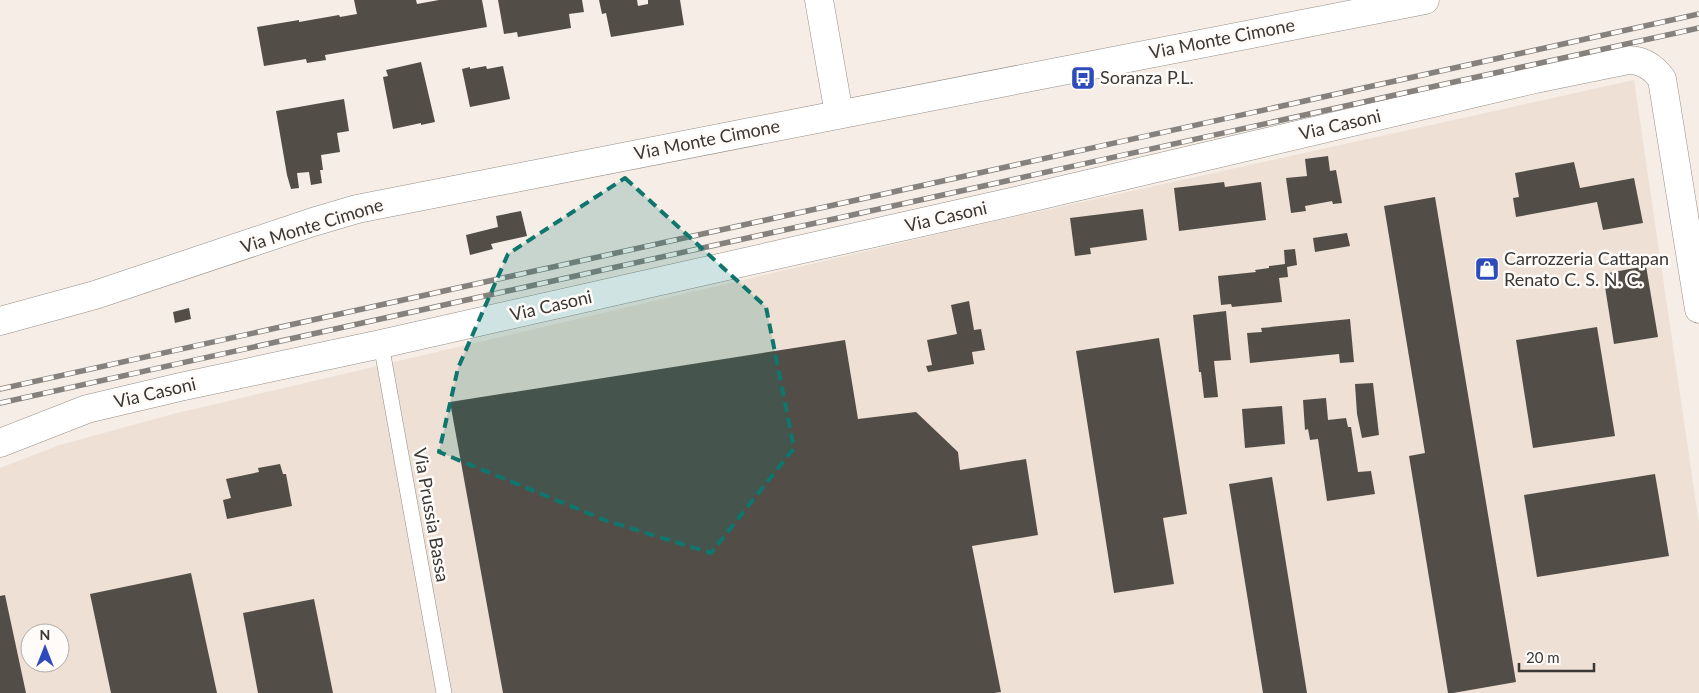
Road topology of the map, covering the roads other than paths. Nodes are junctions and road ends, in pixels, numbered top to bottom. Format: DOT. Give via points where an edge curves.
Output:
graph roads {
  1 [pos="819,0"];
  2 [pos="1425,0"];
  3 [pos="839,114"];
  4 [pos="1699,308"];
  5 [pos="0,322"];
  6 [pos="381,344"];
  7 [pos="0,444"];
  8 [pos="444,693"];
  1 -- 3 [label="street"];
  2 -- 3 [label="street, Via Monte Cimone"];
  3 -- 5 [label="street, Via Monte Cimone" via="357,209 95,295"];
  4 -- 6 [label="street, Via Casoni" via="1662,79 1645,63 1628,60"];
  6 -- 7 [label="street, Via Casoni" via="180,386 87,410"];
  6 -- 8 [label="lane, Via Prussia Bassa"];
}
